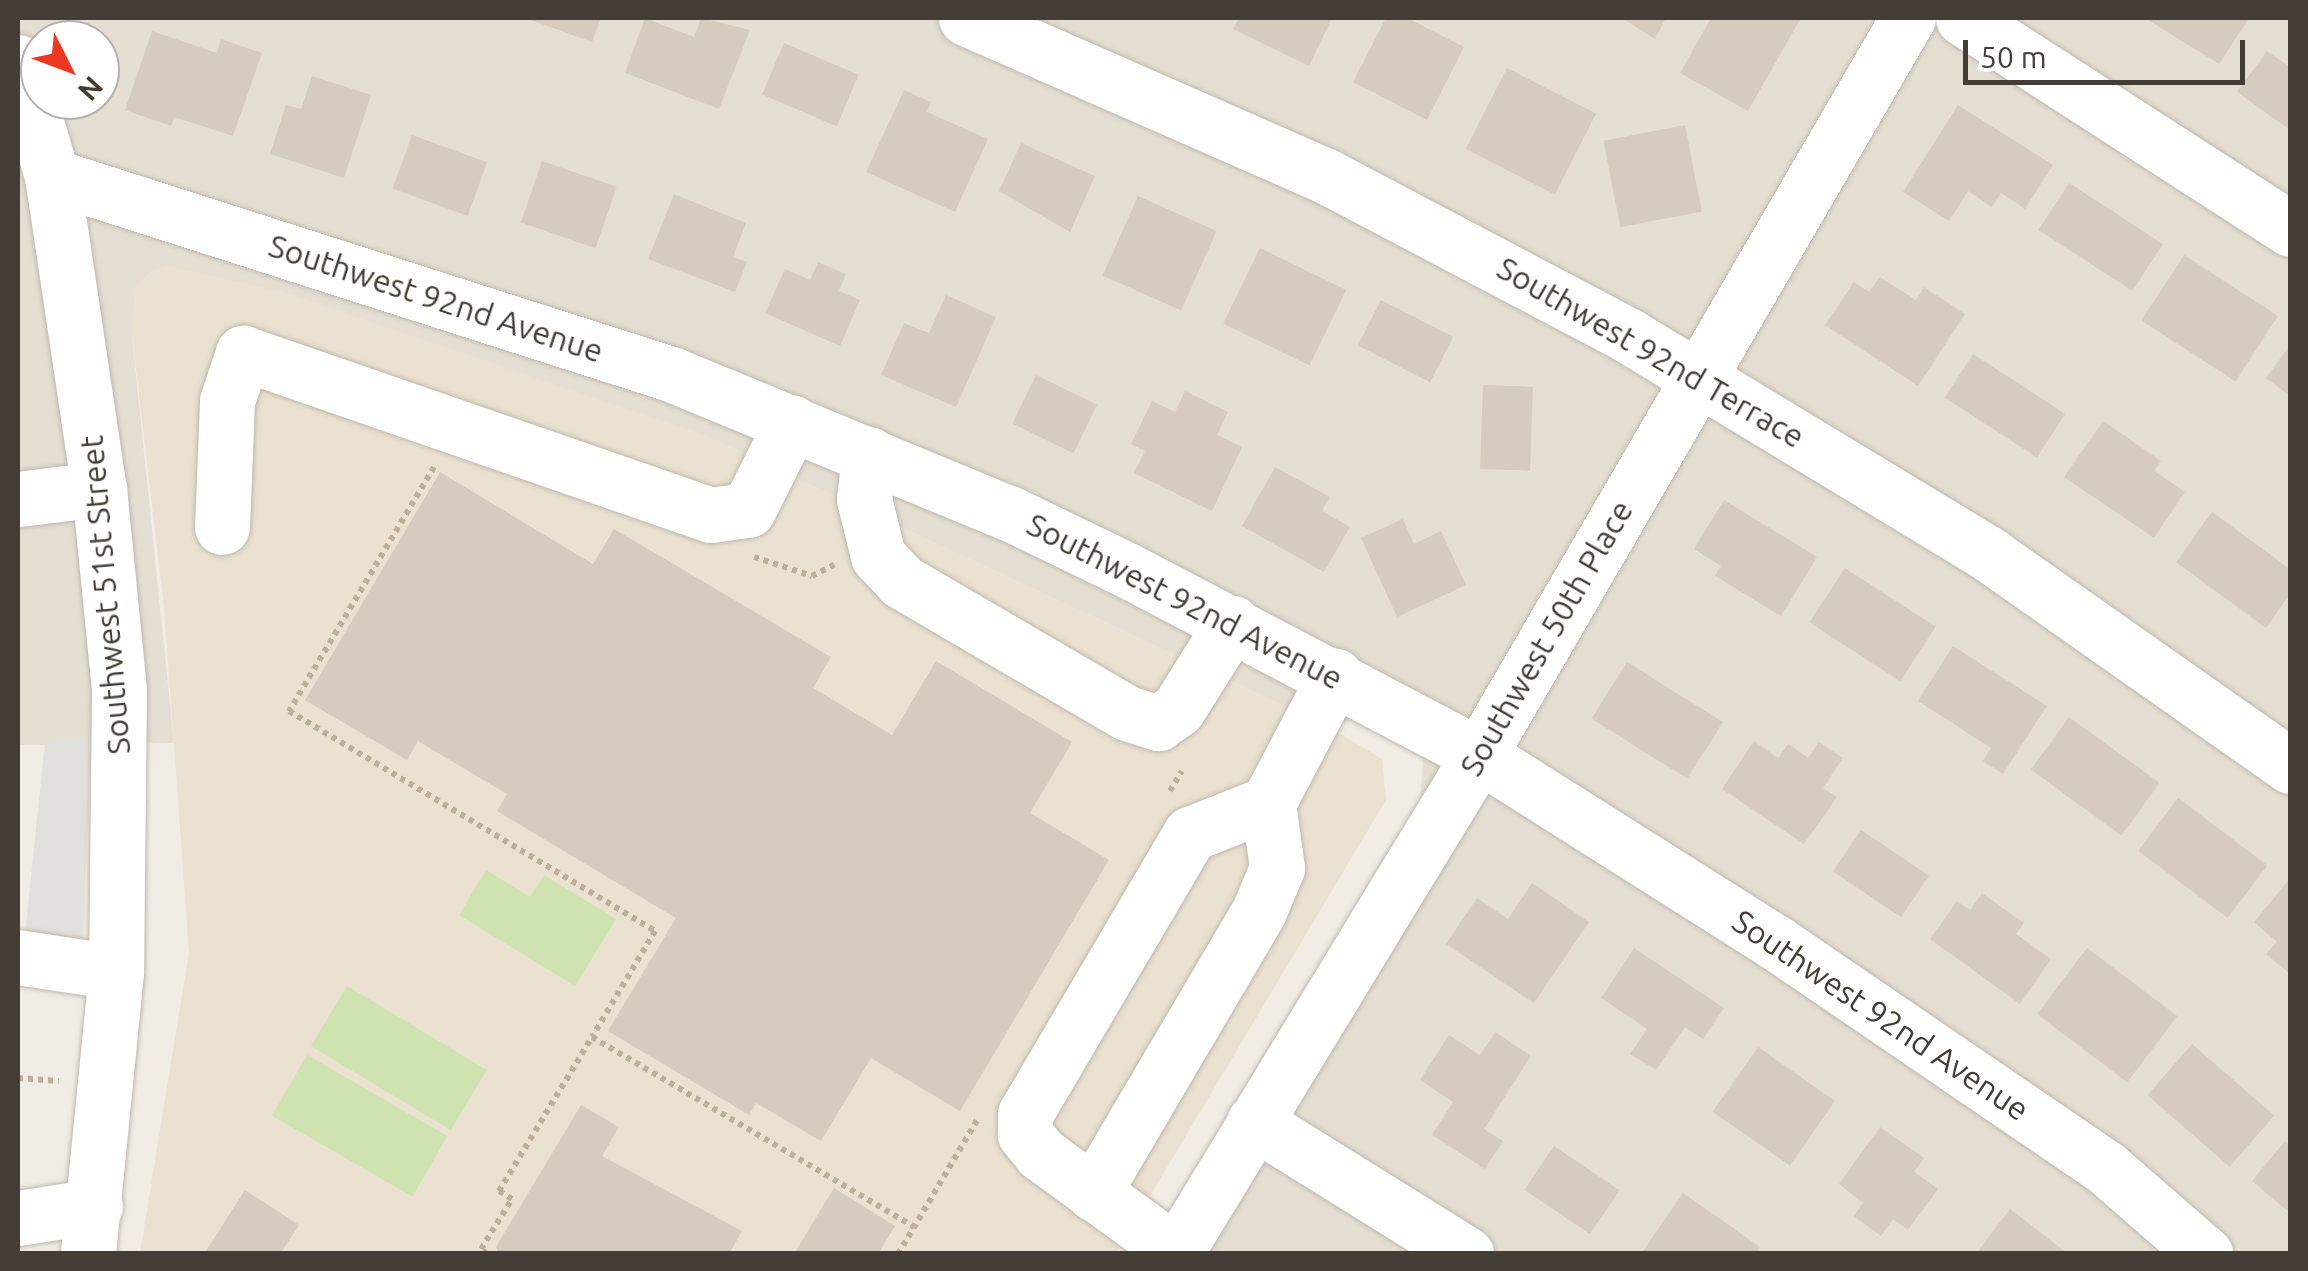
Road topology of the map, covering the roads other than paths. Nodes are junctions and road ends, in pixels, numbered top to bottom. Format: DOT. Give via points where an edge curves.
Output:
graph roads {
  1 [pos="966,18"];
  2 [pos="1908,18"];
  3 [pos="1963,18"];
  4 [pos="18,62"];
  5 [pos="52,176"];
  6 [pos="2290,230"];
  7 [pos="1699,377"];
  8 [pos="792,422"];
  9 [pos="869,454"];
  10 [pos="99,488"];
  11 [pos="18,499"];
  12 [pos="222,527"];
  13 [pos="1232,623"];
  14 [pos="1335,676"];
  15 [pos="1479,755"];
  16 [pos="2290,766"];
  17 [pos="1268,803"];
  18 [pos="18,957"];
  19 [pos="116,972"];
  20 [pos="1254,1122"];
  21 [pos="1092,1193"];
  22 [pos="18,1218"];
  23 [pos="92,1230"];
  24 [pos="1176,1253"];
  25 [pos="1466,1254"];
  26 [pos="2204,1254"];
  1 -- 7 [label="street, Southwest 92nd Terrace" via="1326,176"];
  2 -- 7 [label="street, Southwest 50th Place"];
  3 -- 6 [label="street"];
  4 -- 5 [label="street, Southwest 51st Street"];
  5 -- 8 [label="street, Southwest 92nd Avenue" via="548,332"];
  5 -- 10 [label="street, Southwest 51st Street"];
  7 -- 15 [label="street, Southwest 50th Place"];
  7 -- 16 [label="street, Southwest 92nd Terrace" via="1990,554"];
  8 -- 9 [label="street, Southwest 92nd Avenue"];
  8 -- 12 [label="street" via="748,510 711,514 242,353 227,401"];
  9 -- 13 [label="street, Southwest 92nd Avenue" via="1009,513"];
  9 -- 13 [label="street" via="864,499 878,556 901,581 1127,713 1158,723 1178,709"];
  10 -- 11 [label="street"];
  10 -- 19 [label="street, Southwest 51st Street" via="119,691"];
  13 -- 14 [label="street, Southwest 92nd Avenue"];
  14 -- 15 [label="street, Southwest 92nd Avenue"];
  14 -- 17 [label="street"];
  15 -- 20 [label="street, Southwest 50th Place"];
  15 -- 26 [label="street, Southwest 92nd Avenue" via="1776,942 2104,1166"];
  17 -- 21 [label="street" via="1277,868 1259,911"];
  17 -- 21 [label="street" via="1190,834 1025,1114 1025,1134 1041,1154"];
  18 -- 19 [label="street"];
  19 -- 23 [label="street, Southwest 51st Street"];
  20 -- 24 [label="street, Southwest 50th Place"];
  20 -- 25 [label="street"];
  21 -- 24 [label="street"];
  22 -- 23 [label="street"];
}
